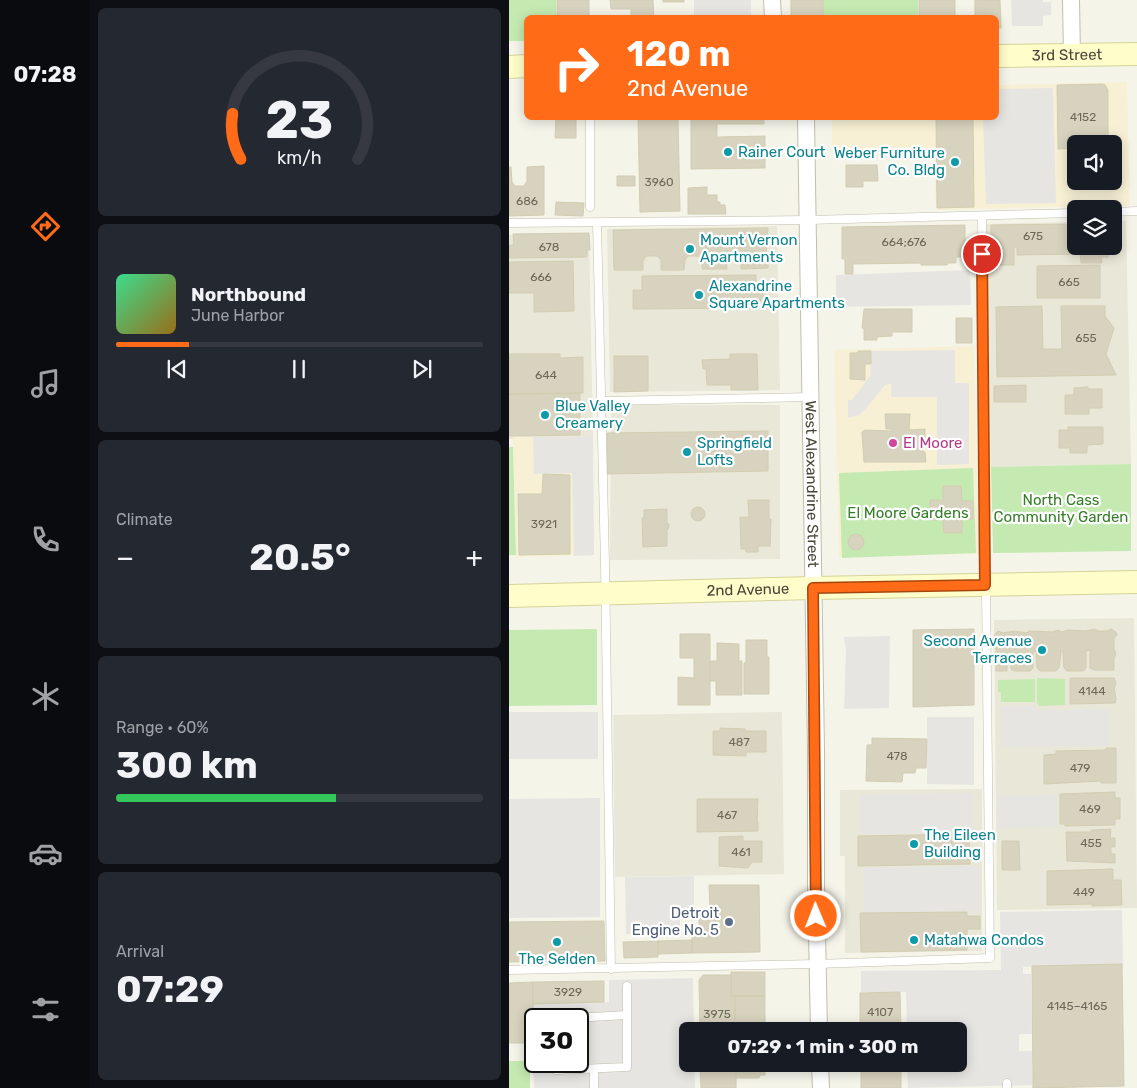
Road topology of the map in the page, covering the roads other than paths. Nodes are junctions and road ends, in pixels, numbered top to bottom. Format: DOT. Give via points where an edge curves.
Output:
graph roads {
  1 [pos="772,0"];
  2 [pos="1071,0"];
  3 [pos="773,15"];
  4 [pos="1137,54"];
  5 [pos="1072,55"];
  6 [pos="999,56"];
  7 [pos="524,66"];
  8 [pos="509,67"];
  9 [pos="590,120"];
  10 [pos="806,120"];
  11 [pos="590,207"];
  12 [pos="1122,212"];
  13 [pos="1137,212"];
  14 [pos="1067,213"];
  15 [pos="982,216"];
  16 [pos="808,220"];
  17 [pos="509,223"];
  18 [pos="597,223"];
  19 [pos="811,397"];
  20 [pos="601,401"];
  21 [pos="1137,582"];
  22 [pos="985,585"];
  23 [pos="813,588"];
  24 [pos="606,593"];
  25 [pos="509,596"];
  26 [pos="817,964"];
  27 [pos="611,969"];
  28 [pos="509,970"];
  29 [pos="627,986"];
  30 [pos="627,1015"];
  31 [pos="589,1017"];
  32 [pos="819,1022"];
  33 [pos="589,1070"];
  34 [pos="594,1070"];
  35 [pos="820,1072"];
  36 [pos="594,1088"];
  37 [pos="821,1088"];
  1 -- 3 [label="street"];
  2 -- 5 [label="street"];
  4 -- 5 [label="street, 3rd Street"];
  5 -- 6 [label="street, 3rd Street"];
  7 -- 8 [label="street"];
  9 -- 11 [label="lane"];
  10 -- 16 [label="street, West Alexandrine Street"];
  12 -- 13 [label="lane"];
  14 -- 15 [label="lane"];
  15 -- 16 [label="lane"];
  15 -- 22 [label="lane"];
  16 -- 18 [label="lane"];
  16 -- 19 [label="street, West Alexandrine Street"];
  17 -- 18 [label="lane"];
  18 -- 20 [label="lane"];
  19 -- 20 [label="lane"];
  19 -- 23 [label="street, West Alexandrine Street"];
  20 -- 24 [label="lane"];
  21 -- 22 [label="street, 2nd Avenue"];
  22 -- 23 [label="street, 2nd Avenue"];
  22 -- 26 [label="lane" via="990,958"];
  23 -- 24 [label="street, 2nd Avenue"];
  23 -- 26 [label="street, West Alexandrine Street"];
  24 -- 25 [label="street, 2nd Avenue"];
  24 -- 27 [label="lane"];
  26 -- 27 [label="lane"];
  26 -- 32 [label="street, West Alexandrine Street"];
  27 -- 28 [label="lane"];
  29 -- 30 [label="lane"];
  30 -- 31 [label="lane"];
  30 -- 34 [label="lane" via="627,1068"];
  33 -- 34 [label="lane"];
  34 -- 36 [label="lane"];
  35 -- 37 [label="street"];
}
